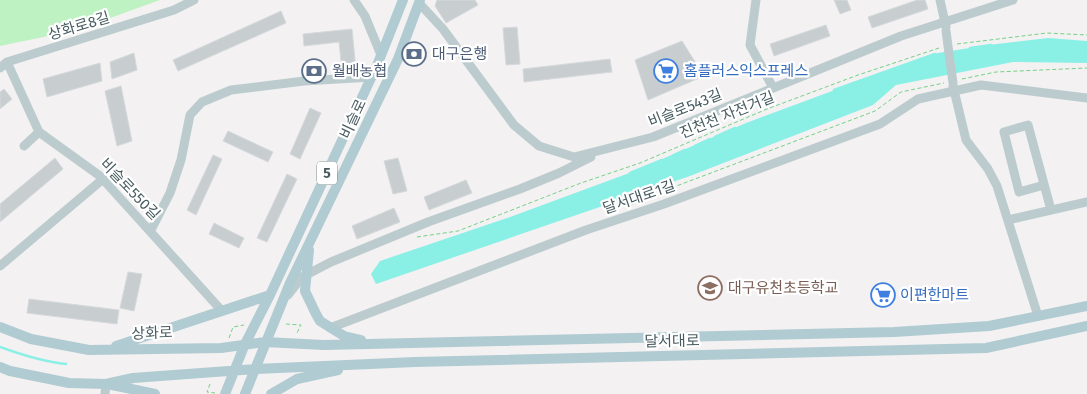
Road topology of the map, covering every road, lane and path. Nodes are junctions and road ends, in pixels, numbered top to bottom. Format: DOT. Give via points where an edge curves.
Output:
graph roads {
  1 [pos="194,0"];
  2 [pos="354,0"];
  3 [pos="403,0"];
  4 [pos="756,0"];
  5 [pos="940,0"];
  6 [pos="1013,0"];
  7 [pos="420,1"];
  8 [pos="946,27"];
  9 [pos="1087,35"];
  10 [pos="954,45"];
  11 [pos="946,46"];
  12 [pos="381,55"];
  13 [pos="2,65"];
  14 [pos="1087,68"];
  15 [pos="372,77"];
  16 [pos="771,84"];
  17 [pos="953,84"];
  18 [pos="1087,98"];
  19 [pos="39,132"];
  20 [pos="24,146"];
  21 [pos="613,147"];
  22 [pos="103,179"];
  23 [pos="1044,185"];
  24 [pos="1087,202"];
  25 [pos="626,208"];
  26 [pos="1051,210"];
  27 [pos="1008,220"];
  28 [pos="151,230"];
  29 [pos="413,237"];
  30 [pos="309,244"];
  31 [pos="0,266"];
  32 [pos="308,273"];
  33 [pos="270,295"];
  34 [pos="284,299"];
  35 [pos="1087,306"];
  36 [pos="222,311"];
  37 [pos="1038,316"];
  38 [pos="250,324"];
  39 [pos="286,324"];
  40 [pos="1087,326"];
  41 [pos="0,327"];
  42 [pos="330,328"];
  43 [pos="295,338"];
  44 [pos="228,339"];
  45 [pos="265,342"];
  46 [pos="245,344"];
  47 [pos="308,344"];
  48 [pos="374,344"];
  49 [pos="104,350"];
  50 [pos="364,364"];
  51 [pos="0,367"];
  52 [pos="256,369"];
  53 [pos="234,371"];
  54 [pos="210,384"];
  55 [pos="105,389"];
  56 [pos="207,392"];
  57 [pos="155,394"];
  58 [pos="204,394"];
  59 [pos="219,394"];
  60 [pos="225,394"];
  61 [pos="245,394"];
  62 [pos="271,394"];
  1 -- 13 [label="street, 상화로8길" via="174,10"];
  2 -- 12 [label="street" via="365,16"];
  3 -- 12 [label="main road, 비슬로 / 5"];
  4 -- 16 [label="street" via="750,45"];
  5 -- 8 [label="street"];
  6 -- 8 [label="street, 비슬로543길"];
  7 -- 21 [label="street, 비슬로543길" via="514,125 539,146 574,157"];
  7 -- 30 [label="main road, 비슬로 / 5" via="398,59"];
  8 -- 17 [label="street, bridge"];
  8 -- 21 [label="street, 비슬로543길" via="901,36 653,136"];
  9 -- 10 [label="path" via="1047,33"];
  11 -- 29 [label="path, 진천천 자전거길" via="767,109 640,163 458,231"];
  12 -- 15 [label="main road, 비슬로 / 5"];
  13 -- 19 [label="street"];
  14 -- 17 [label="path" via="996,72"];
  15 -- 28 [label="street, 비슬로" via="231,90 202,102 190,115 170,193"];
  15 -- 33 [label="main road, 비슬로 / 5"];
  17 -- 18 [label="street, 달서대로1길"];
  17 -- 25 [label="path" via="901,92 875,110 642,199"];
  17 -- 27 [label="street" via="966,140 997,186"];
  17 -- 42 [label="street, 달서대로1길" via="918,99 880,124 586,230"];
  19 -- 20 [label="street"];
  19 -- 22 [label="street, 비슬로550길"];
  21 -- 32 [label="street" via="559,173 428,222"];
  22 -- 28 [label="street, 비슬로550길"];
  22 -- 31 [label="street"];
  23 -- 23 [label="street" via="1028,125 1004,132 1019,192"];
  23 -- 26 [label="street"];
  24 -- 26 [label="street"];
  26 -- 27 [label="street"];
  27 -- 37 [label="street"];
  28 -- 36 [label="street, 비슬로550길"];
  30 -- 32 [label="main road"];
  30 -- 34 [label="main road, 비슬로 / 5"];
  32 -- 34 [label="street"];
  32 -- 42 [label="main road" via="305,291 320,321"];
  33 -- 36 [label="main road"];
  33 -- 46 [label="main road, 비슬로 / 5"];
  34 -- 45 [label="main road, 비슬로 / 5"];
  35 -- 37 [label="main road, 달서대로"];
  36 -- 49 [label="main road"];
  37 -- 48 [label="main road, 달서대로" via="989,326 894,332"];
  38 -- 44 [label="path" via="233,326"];
  39 -- 43 [label="path" via="301,325"];
  40 -- 50 [label="main road, 달서대로" via="986,348"];
  41 -- 49 [label="main road, 상화로" via="31,339"];
  42 -- 48 [label="main road" via="344,336"];
  45 -- 46 [label="main road, 상화로"];
  45 -- 47 [label="main road, 상화로"];
  45 -- 52 [label="main road, 비슬로 / 5"];
  46 -- 49 [label="main road, 상화로" via="221,348"];
  46 -- 53 [label="main road, 비슬로"];
  47 -- 48 [label="main road, 달서대로"];
  50 -- 52 [label="main road, 달서대로"];
  50 -- 62 [label="main road" via="298,379"];
  51 -- 55 [label="main road"];
  52 -- 53 [label="main road"];
  52 -- 61 [label="main road, 비슬로"];
  53 -- 55 [label="main road" via="133,378"];
  53 -- 60 [label="main road, 비슬로"];
  54 -- 56 [label="path"];
  55 -- 57 [label="main road"];
  56 -- 58 [label="path"];
  56 -- 59 [label="path"];
}
